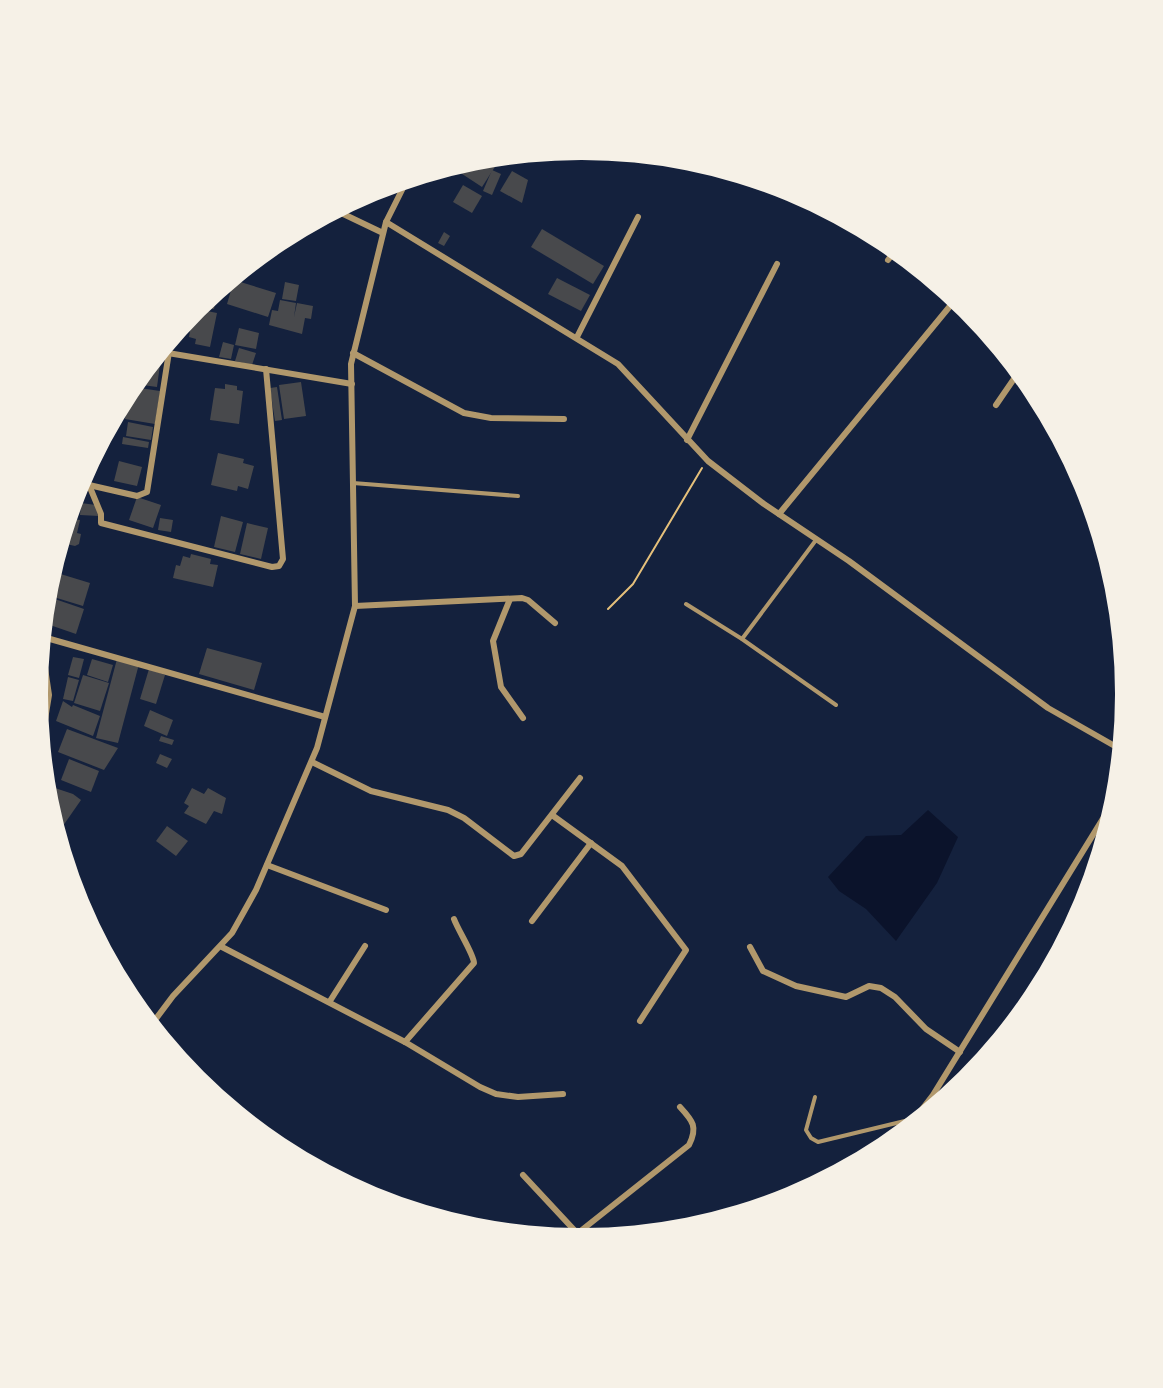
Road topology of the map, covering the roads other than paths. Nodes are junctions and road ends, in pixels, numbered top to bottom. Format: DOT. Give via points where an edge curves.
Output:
graph roads {
  1 [pos="401,192"];
  2 [pos="347,216"];
  3 [pos="638,217"];
  4 [pos="386,222"];
  5 [pos="383,233"];
  6 [pos="777,264"];
  7 [pos="949,308"];
  8 [pos="577,337"];
  9 [pos="171,353"];
  10 [pos="353,353"];
  11 [pos="165,361"];
  12 [pos="266,369"];
  13 [pos="1013,380"];
  14 [pos="351,384"];
  15 [pos="996,405"];
  16 [pos="564,419"];
  17 [pos="687,440"];
  18 [pos="353,483"];
  19 [pos="91,485"];
  20 [pos="90,488"];
  21 [pos="518,496"];
  22 [pos="779,514"];
  23 [pos="817,539"];
  24 [pos="510,599"];
  25 [pos="686,604"];
  26 [pos="355,606"];
  27 [pos="555,622"];
  28 [pos="51,639"];
  29 [pos="741,639"];
  30 [pos="836,705"];
  31 [pos="325,717"];
  32 [pos="523,718"];
  33 [pos="1112,745"];
  34 [pos="312,762"];
  35 [pos="580,778"];
  36 [pos="552,816"];
  37 [pos="1098,826"];
  38 [pos="591,843"];
  39 [pos="267,865"];
  40 [pos="386,910"];
  41 [pos="454,919"];
  42 [pos="532,921"];
  43 [pos="365,946"];
  44 [pos="222,947"];
  45 [pos="750,947"];
  46 [pos="330,1002"];
  47 [pos="157,1017"];
  48 [pos="640,1021"];
  49 [pos="405,1042"];
  50 [pos="960,1052"];
  51 [pos="563,1094"];
  52 [pos="933,1095"];
  53 [pos="815,1097"];
  54 [pos="680,1107"];
  55 [pos="894,1126"];
  56 [pos="523,1175"];
  57 [pos="568,1227"];
  58 [pos="584,1228"];
  1 -- 4 [label="street"];
  2 -- 5 [label="street"];
  3 -- 8 [label="street"];
  4 -- 5 [label="street"];
  4 -- 8 [label="street"];
  5 -- 10 [label="street"];
  6 -- 17 [label="street"];
  7 -- 22 [label="street"];
  8 -- 17 [label="street" via="618,364"];
  9 -- 12 [label="street"];
  10 -- 14 [label="street"];
  10 -- 16 [label="street" via="464,413 491,418"];
  11 -- 19 [label="street" via="147,492 137,496"];
  12 -- 14 [label="street"];
  12 -- 20 [label="street" via="283,559 279,566 101,523"];
  13 -- 15 [label="street"];
  14 -- 18 [label="street"];
  17 -- 22 [label="street" via="708,461"];
  18 -- 21 [label="lane"];
  18 -- 26 [label="street"];
  22 -- 23 [label="street"];
  23 -- 29 [label="lane"];
  23 -- 33 [label="street" via="1048,708"];
  24 -- 26 [label="street"];
  24 -- 27 [label="street" via="528,600"];
  24 -- 32 [label="street" via="493,641 501,687"];
  25 -- 29 [label="lane"];
  26 -- 31 [label="street"];
  28 -- 31 [label="street"];
  29 -- 30 [label="lane"];
  31 -- 34 [label="street"];
  34 -- 36 [label="street" via="355,785 456,814 514,856 521,854"];
  34 -- 39 [label="street"];
  35 -- 36 [label="street"];
  36 -- 38 [label="street"];
  37 -- 50 [label="street"];
  38 -- 42 [label="street"];
  38 -- 48 [label="street" via="622,866 686,950"];
  39 -- 40 [label="street"];
  39 -- 44 [label="street"];
  41 -- 49 [label="street" via="474,963"];
  43 -- 46 [label="street"];
  44 -- 46 [label="street"];
  44 -- 47 [label="street"];
  45 -- 50 [label="street" via="763,971 806,990 846,997 869,986 881,988 896,997 926,1029"];
  46 -- 49 [label="street"];
  49 -- 51 [label="street" via="496,1094"];
  50 -- 52 [label="street"];
  53 -- 55 [label="lane" via="806,1130 818,1142"];
  54 -- 58 [label="street" via="694,1122 695,1133 689,1145"];
  56 -- 57 [label="street"];
}
